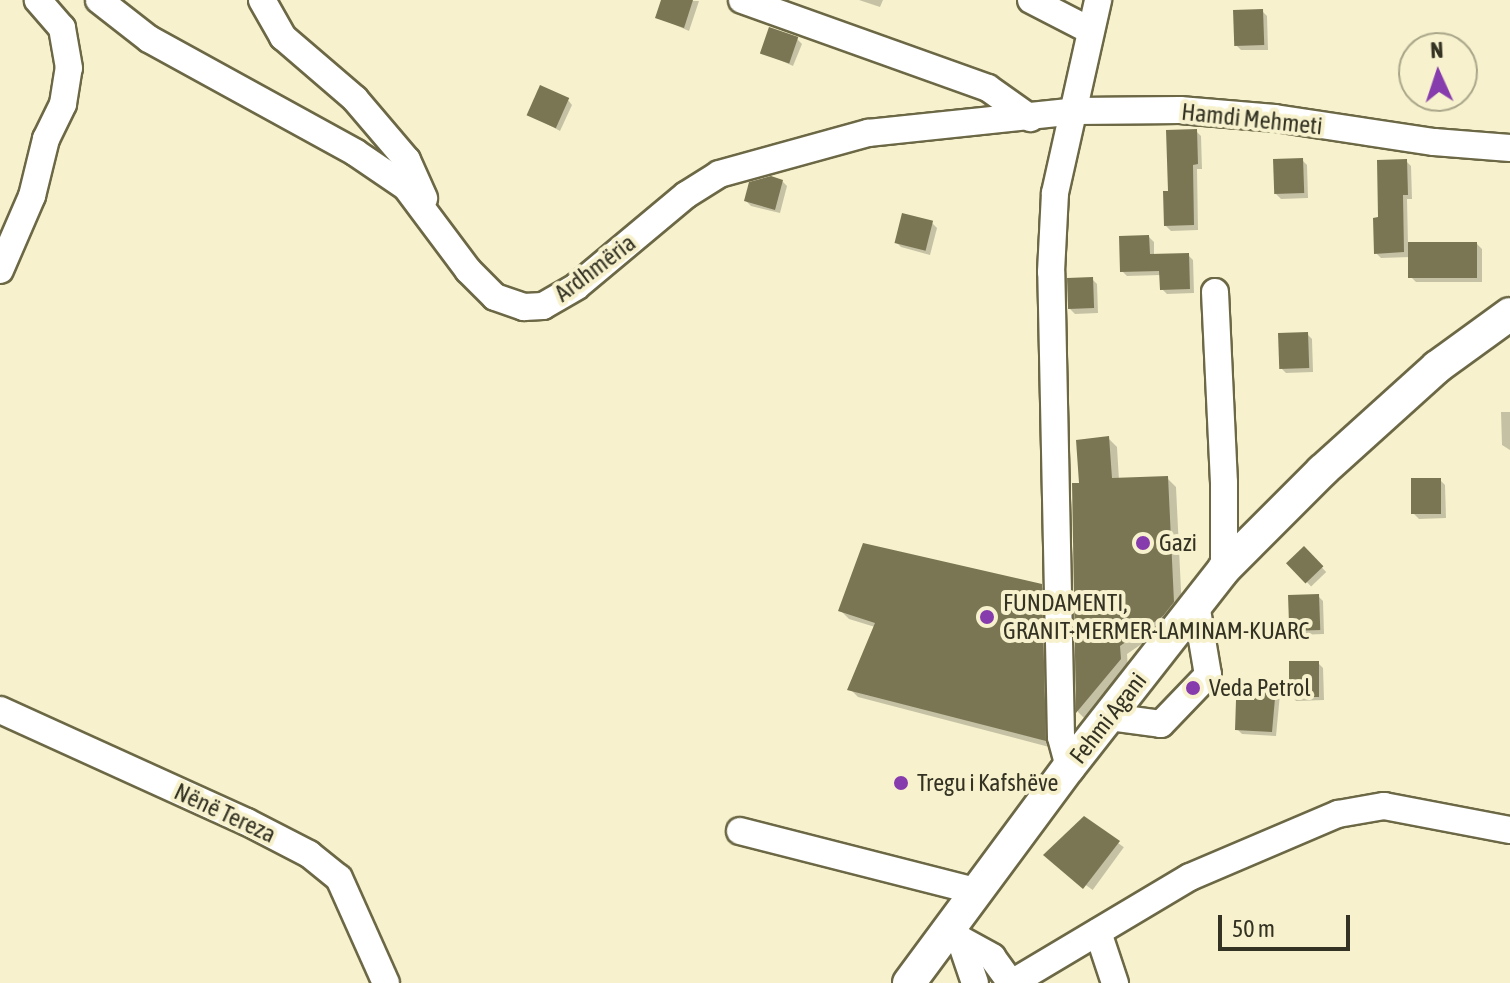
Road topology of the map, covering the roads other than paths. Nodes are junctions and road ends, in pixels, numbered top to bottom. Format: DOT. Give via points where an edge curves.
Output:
graph roads {
  1 [pos="38,0"];
  2 [pos="99,0"];
  3 [pos="262,0"];
  4 [pos="742,0"];
  5 [pos="1031,0"];
  6 [pos="1098,0"];
  7 [pos="1089,30"];
  8 [pos="1076,111"];
  9 [pos="1030,118"];
  10 [pos="1510,148"];
  11 [pos="438,231"];
  12 [pos="0,270"];
  13 [pos="1215,292"];
  14 [pos="1510,314"];
  15 [pos="1224,569"];
  16 [pos="1196,604"];
  17 [pos="0,710"];
  18 [pos="1110,717"];
  19 [pos="1069,767"];
  20 [pos="1510,830"];
  21 [pos="740,831"];
  22 [pos="976,891"];
  23 [pos="1098,932"];
  24 [pos="955,934"];
  25 [pos="386,983"];
  26 [pos="909,983"];
  27 [pos="975,983"];
  28 [pos="1011,983"];
  29 [pos="1115,983"];
  1 -- 12 [label="street" via="62,28 69,68 63,104 46,139 32,196"];
  2 -- 11 [label="street, Ardhmëria" via="203,72 356,153 406,187"];
  3 -- 11 [label="street" via="283,37 355,99 407,160"];
  4 -- 9 [label="street" via="988,88"];
  5 -- 7 [label="street"];
  6 -- 7 [label="street"];
  7 -- 8 [label="street"];
  8 -- 9 [label="street, Ardhmëria"];
  8 -- 10 [label="street, Hamdi Mehmeti" via="1196,111"];
  8 -- 19 [label="street" via="1055,193 1051,272 1061,737"];
  9 -- 11 [label="street, Ardhmëria" via="868,133 719,174 577,286 543,306 524,307 495,297"];
  13 -- 15 [label="street"];
  14 -- 15 [label="main road, Fehmi Agani" via="1437,367"];
  15 -- 16 [label="main road, Fehmi Agani"];
  16 -- 18 [label="main road, Fehmi Agani"];
  16 -- 18 [label="street" via="1208,675 1161,724"];
  17 -- 25 [label="street, Nënë Tereza" via="309,854 339,878"];
  18 -- 19 [label="main road, Fehmi Agani"];
  19 -- 22 [label="main road, Fehmi Agani"];
  20 -- 23 [label="street" via="1410,808 1359,808 1190,877"];
  21 -- 22 [label="street"];
  22 -- 24 [label="main road, Fehmi Agani"];
  23 -- 28 [label="street"];
  23 -- 29 [label="street"];
  24 -- 26 [label="main road, Fehmi Agani"];
  24 -- 27 [label="street"];
  24 -- 28 [label="street" via="992,957"];
}
